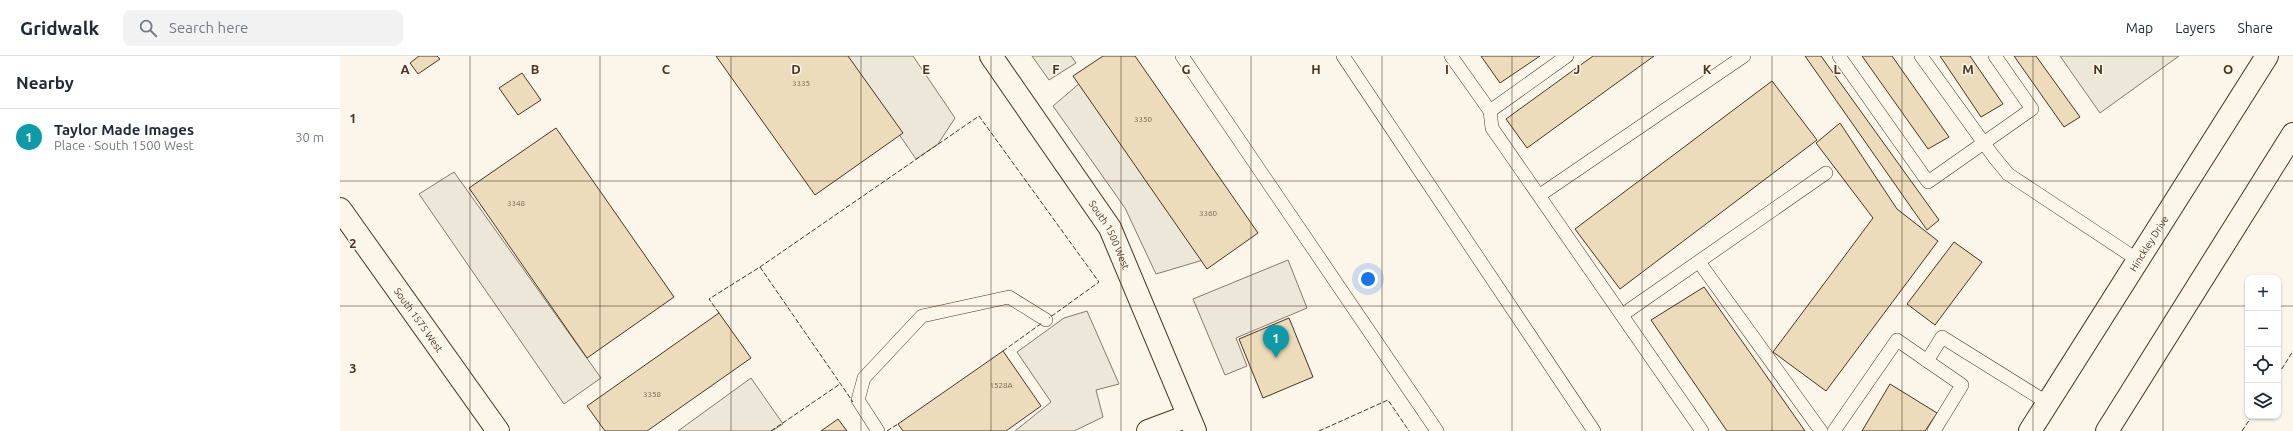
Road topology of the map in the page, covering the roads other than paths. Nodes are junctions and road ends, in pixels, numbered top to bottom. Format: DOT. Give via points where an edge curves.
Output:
graph roads {
  1 [pos="992,56"];
  2 [pos="1182,56"];
  3 [pos="1343,56"];
  4 [pos="1451,56"];
  5 [pos="1567,56"];
  6 [pos="1744,56"];
  7 [pos="1839,56"];
  8 [pos="1921,56"];
  9 [pos="1995,56"];
  10 [pos="2267,56"];
  11 [pos="1490,111"];
  12 [pos="2293,134"];
  13 [pos="1983,142"];
  14 [pos="1826,173"];
  15 [pos="1540,195"];
  16 [pos="340,209"];
  17 [pos="2138,260"];
  18 [pos="1699,262"];
  19 [pos="1622,315"];
  20 [pos="1046,320"];
  21 [pos="1927,361"];
  22 [pos="2048,403"];
  23 [pos="1191,423"];
  24 [pos="498,431"];
  25 [pos="878,431"];
  26 [pos="1148,431"];
  27 [pos="1437,431"];
  28 [pos="1594,431"];
  29 [pos="1702,431"];
  30 [pos="1821,431"];
  31 [pos="1834,431"];
  32 [pos="1934,431"];
  33 [pos="2030,431"];
  34 [pos="2107,431"];
  1 -- 23 [label="main road, South 1500 West" via="1110,228"];
  2 -- 27 [label="lane"];
  3 -- 28 [label="lane"];
  4 -- 11 [label="lane"];
  5 -- 11 [label="lane"];
  6 -- 15 [label="lane"];
  7 -- 13 [label="lane" via="1928,182"];
  8 -- 13 [label="lane"];
  9 -- 13 [label="lane" via="2032,109"];
  10 -- 17 [label="main road, Hinckley Drive"];
  11 -- 15 [label="lane" via="1492,128"];
  12 -- 34 [label="main road"];
  13 -- 17 [label="lane" via="2008,174"];
  14 -- 18 [label="lane"];
  15 -- 19 [label="lane"];
  16 -- 24 [label="main road, South 1575 West"];
  17 -- 22 [label="main road, Hinckley Drive"];
  18 -- 19 [label="lane"];
  18 -- 30 [label="lane"];
  19 -- 29 [label="lane"];
  20 -- 25 [label="lane" via="1009,297 922,316 864,378 858,400"];
  21 -- 22 [label="lane" via="1942,336"];
  21 -- 31 [label="lane" via="1897,340"];
  21 -- 32 [label="lane" via="1962,385"];
  22 -- 33 [label="main road, Hinckley Drive"];
  23 -- 26 [label="main road"];
}
